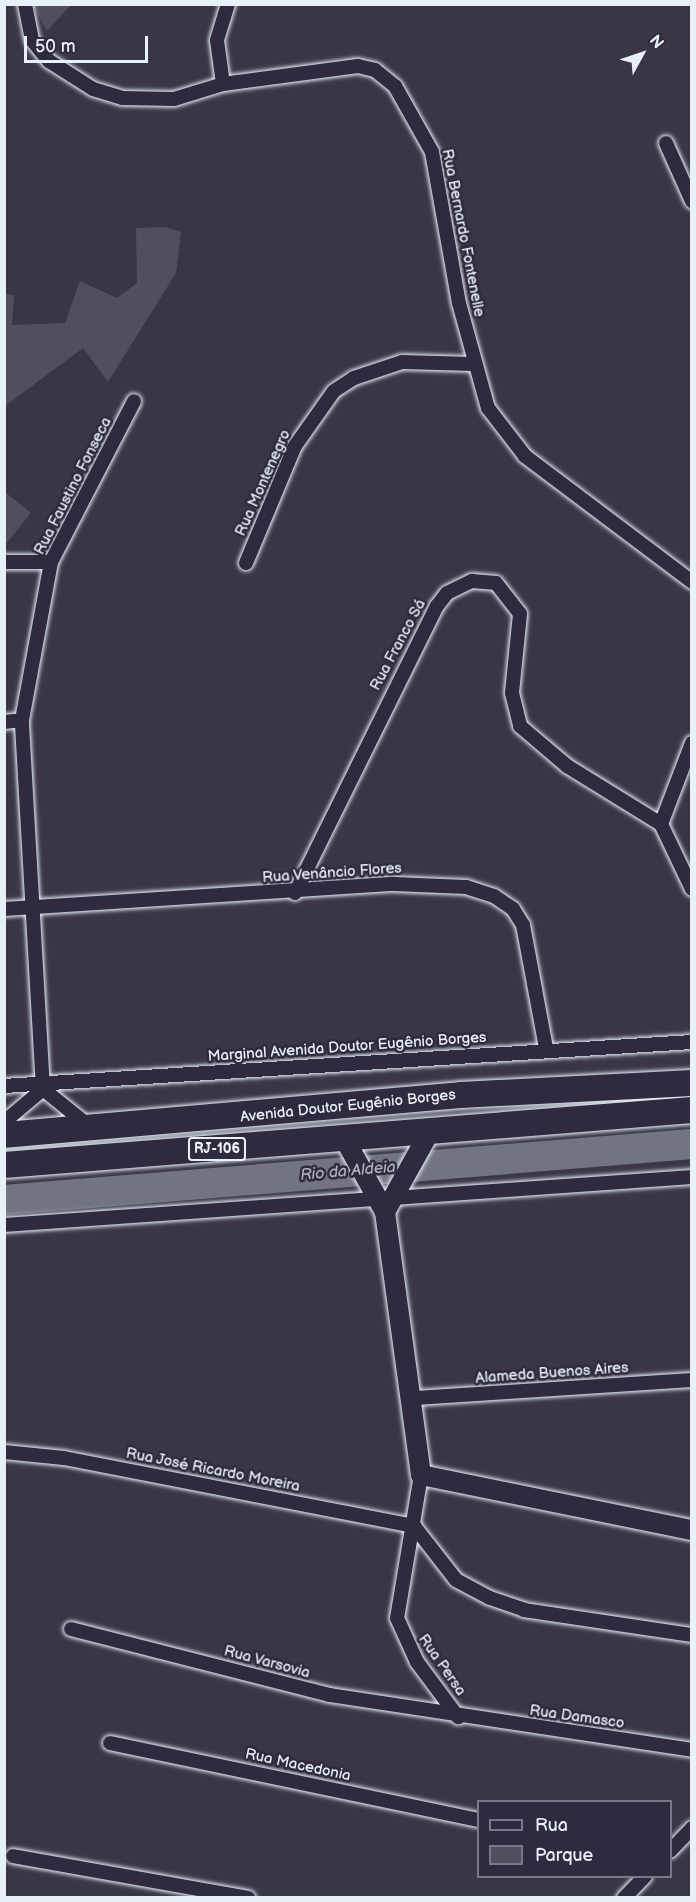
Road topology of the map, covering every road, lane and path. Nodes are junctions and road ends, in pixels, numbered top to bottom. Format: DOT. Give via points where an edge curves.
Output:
graph roads {
  1 [pos="25,4"];
  2 [pos="228,4"];
  3 [pos="223,84"];
  4 [pos="666,142"];
  5 [pos="692,201"];
  6 [pos="473,364"];
  7 [pos="134,401"];
  8 [pos="4,562"];
  9 [pos="51,562"];
  10 [pos="246,563"];
  11 [pos="692,582"];
  12 [pos="22,720"];
  13 [pos="4,722"];
  14 [pos="692,743"];
  15 [pos="662,824"];
  16 [pos="692,889"];
  17 [pos="295,893"];
  18 [pos="32,907"];
  19 [pos="4,909"];
  20 [pos="692,1042"];
  21 [pos="546,1048"];
  22 [pos="692,1083"];
  23 [pos="4,1086"];
  24 [pos="43,1086"];
  25 [pos="692,1110"];
  26 [pos="4,1122"];
  27 [pos="94,1130"];
  28 [pos="430,1131"];
  29 [pos="4,1136"];
  30 [pos="349,1146"];
  31 [pos="4,1165"];
  32 [pos="692,1177"];
  33 [pos="386,1197"];
  34 [pos="4,1225"];
  35 [pos="692,1380"];
  36 [pos="415,1398"];
  37 [pos="4,1452"];
  38 [pos="422,1475"];
  39 [pos="414,1526"];
  40 [pos="692,1530"];
  41 [pos="71,1629"];
  42 [pos="692,1635"];
  43 [pos="458,1717"];
  44 [pos="110,1743"];
  45 [pos="692,1750"];
  46 [pos="477,1820"];
  47 [pos="692,1828"];
  48 [pos="672,1849"];
  49 [pos="13,1856"];
  50 [pos="643,1878"];
  51 [pos="223,1895"];
  52 [pos="248,1898"];
  53 [pos="624,1898"];
  1 -- 3 [label="street, Rua Bernardo Fontenelle" via="41,52 93,89 146,103"];
  2 -- 3 [label="street" via="217,40"];
  3 -- 6 [label="street, Rua Bernardo Fontenelle" via="358,66 375,70 395,86 432,152"];
  4 -- 5 [label="street"];
  6 -- 10 [label="street, Rua Montenegro" via="402,362 354,378 334,391 295,446"];
  6 -- 11 [label="street, Rua Bernardo Fontenelle" via="488,408 525,456 657,551"];
  7 -- 9 [label="street, Rua Faustino Fonseca"];
  8 -- 9 [label="street"];
  9 -- 12 [label="street, Rua Faustino Fonseca"];
  12 -- 13 [label="street"];
  12 -- 18 [label="street, Rua Faustino Fonseca"];
  14 -- 15 [label="street"];
  15 -- 16 [label="street"];
  15 -- 17 [label="street, Rua Franco Sá" via="567,766 520,726 512,693 520,614 496,583 472,581 447,593 437,606"];
  17 -- 18 [label="street, Rua Venâncio Flores"];
  17 -- 21 [label="street, Rua Venâncio Flores" via="432,883 494,896 523,925"];
  18 -- 19 [label="street, Rua Venâncio Flores"];
  18 -- 24 [label="street, Rua Faustino Fonseca"];
  20 -- 21 [label="street, Marginal Avenida Doutor Eugênio Borges"];
  21 -- 24 [label="street, Marginal Avenida Doutor Eugênio Borges"];
  22 -- 27 [label="highway, Avenida Doutor Eugênio Borges / RJ-106" via="461,1095"];
  23 -- 24 [label="street, Marginal Avenida Doutor Eugênio Borges"];
  24 -- 26 [label="street"];
  24 -- 27 [label="street"];
  25 -- 28 [label="highway, Avenida Doutor Eugênio Borges / RJ-106"];
  27 -- 29 [label="highway, Avenida Doutor Eugênio Borges / RJ-106"];
  28 -- 30 [label="highway, Avenida Doutor Eugênio Borges / RJ-106"];
  28 -- 33 [label="street"];
  30 -- 31 [label="highway, Avenida Doutor Eugênio Borges / RJ-106"];
  30 -- 33 [label="street"];
  32 -- 33 [label="street"];
  33 -- 34 [label="street"];
  33 -- 36 [label="street"];
  35 -- 36 [label="street, Alameda Buenos Aires"];
  36 -- 38 [label="street"];
  37 -- 39 [label="street, Rua José Ricardo Moreira" via="64,1458"];
  38 -- 39 [label="street, Rua Persa"];
  38 -- 40 [label="street"];
  39 -- 42 [label="street" via="456,1580 490,1598 524,1610"];
  39 -- 43 [label="street, Rua Persa" via="397,1618 417,1662"];
  41 -- 43 [label="street, Rua Varsovia" via="283,1685"];
  43 -- 45 [label="street, Rua Damasco"];
  44 -- 46 [label="street, Rua Macedonia"];
  47 -- 48 [label="street"];
  49 -- 51 [label="street"];
  50 -- 53 [label="street"];
  51 -- 52 [label="street"];
}
